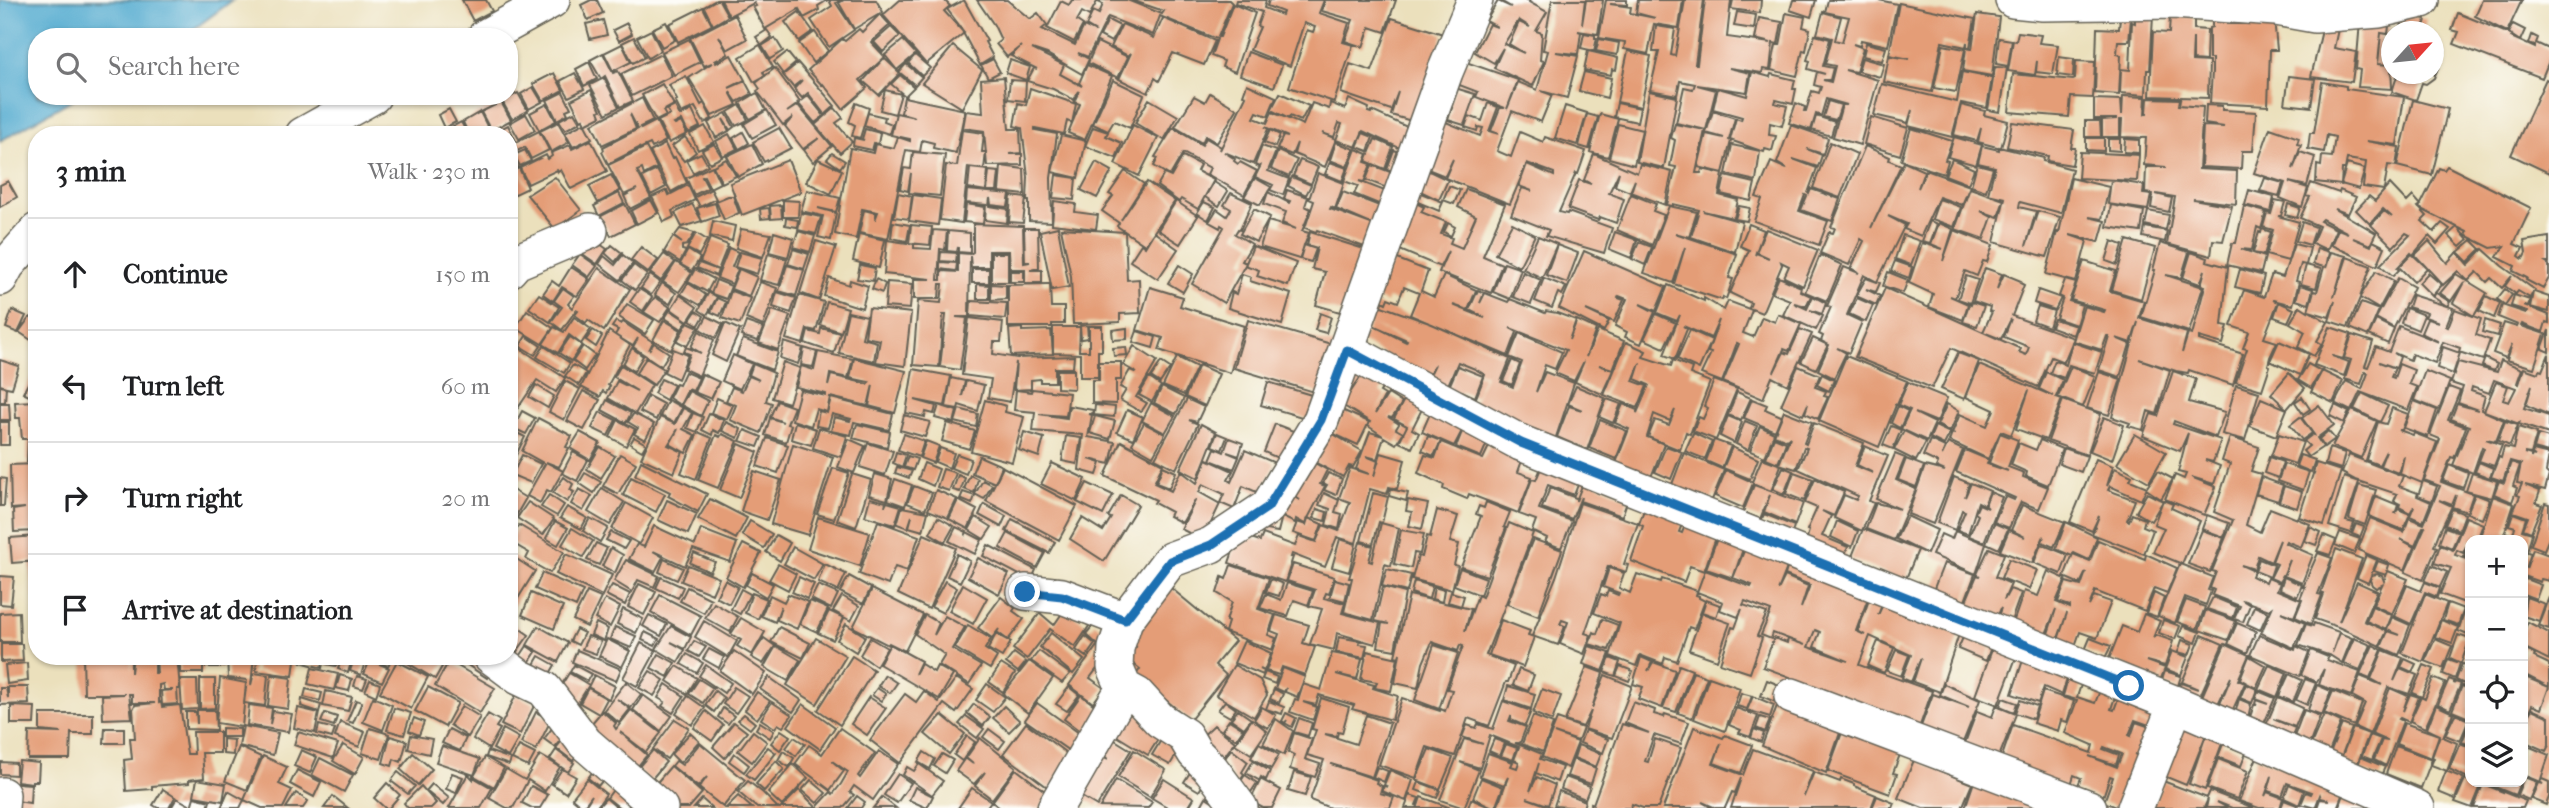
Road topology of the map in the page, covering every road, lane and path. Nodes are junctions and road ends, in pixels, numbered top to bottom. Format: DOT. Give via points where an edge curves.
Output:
graph roads {
  1 [pos="552,0"];
  2 [pos="2012,0"];
  3 [pos="2422,0"];
  4 [pos="1467,2"];
  5 [pos="501,28"];
  6 [pos="357,105"];
  7 [pos="319,126"];
  8 [pos="590,231"];
  9 [pos="28,241"];
  10 [pos="518,261"];
  11 [pos="0,278"];
  12 [pos="1347,350"];
  13 [pos="1025,592"];
  14 [pos="1125,620"];
  15 [pos="503,665"];
  16 [pos="1124,688"];
  17 [pos="1793,696"];
  18 [pos="2176,704"];
  19 [pos="660,808"];
  20 [pos="1055,808"];
  21 [pos="1240,808"];
  22 [pos="2089,808"];
  23 [pos="2135,808"];
  24 [pos="2417,808"];
  1 -- 5 [label="street"];
  2 -- 3 [label="street" via="2173,2 2276,8 2315,16 2379,10"];
  4 -- 12 [label="street"];
  6 -- 7 [label="street"];
  8 -- 10 [label="street"];
  9 -- 11 [label="street"];
  12 -- 14 [label="street" via="1321,420 1268,507 1211,545 1170,561"];
  12 -- 18 [label="street" via="1521,443"];
  13 -- 14 [label="street" via="1062,596"];
  14 -- 16 [label="street" via="1115,667"];
  15 -- 19 [label="street" via="544,689 585,743"];
  16 -- 20 [label="street"];
  16 -- 21 [label="street" via="1185,736"];
  17 -- 22 [label="street"];
  18 -- 23 [label="street"];
  18 -- 24 [label="street"];
}
